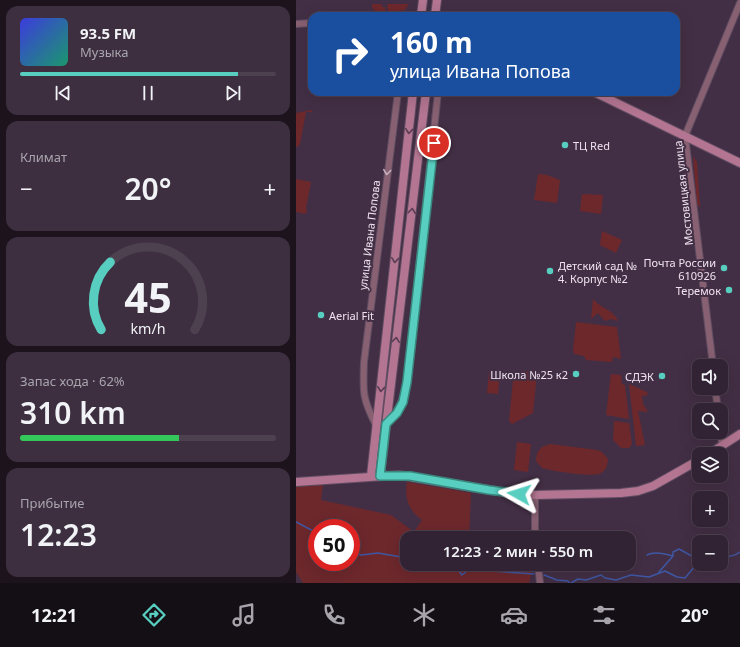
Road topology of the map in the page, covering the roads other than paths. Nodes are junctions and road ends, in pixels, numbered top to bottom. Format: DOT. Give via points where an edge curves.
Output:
graph roads {
  1 [pos="423,0"];
  2 [pos="437,0"];
  3 [pos="740,3"];
  4 [pos="422,12"];
  5 [pos="436,12"];
  6 [pos="308,23"];
  7 [pos="296,24"];
  8 [pos="397,96"];
  9 [pos="413,96"];
  10 [pos="426,96"];
  11 [pos="438,96"];
  12 [pos="602,96"];
  13 [pos="685,136"];
  14 [pos="740,163"];
  15 [pos="712,359"];
  16 [pos="386,424"];
  17 [pos="377,426"];
  18 [pos="740,434"];
  19 [pos="722,439"];
  20 [pos="722,446"];
  21 [pos="692,464"];
  22 [pos="371,476"];
  23 [pos="380,476"];
  24 [pos="296,482"];
  25 [pos="535,495"];
  26 [pos="536,531"];
  27 [pos="539,571"];
  28 [pos="540,583"];
  1 -- 4 [label="main road"];
  2 -- 5 [label="main road"];
  3 -- 13 [label="street, Мостовицкая улица"];
  6 -- 7 [label="street"];
  8 -- 17 [label="street, улица Ивана Попова, one-way" via="364,362 363,394 366,406"];
  9 -- 17 [label="main road, one-way"];
  16 -- 10 [label="main road, one-way"];
  11 -- 16 [label="street" via="407,382 403,402"];
  12 -- 13 [label="main road"];
  13 -- 14 [label="main road"];
  13 -- 15 [label="street, Мостовицкая улица"];
  16 -- 23 [label="main road"];
  17 -- 22 [label="main road"];
  18 -- 20 [label="main road"];
  19 -- 20 [label="street"];
  21 -- 25 [label="main road" via="656,485 638,491"];
  22 -- 23 [label="main road"];
  22 -- 24 [label="main road"];
  23 -- 25 [label="main road" via="410,476"];
  25 -- 26 [label="street"];
  27 -- 28 [label="street"];
}
